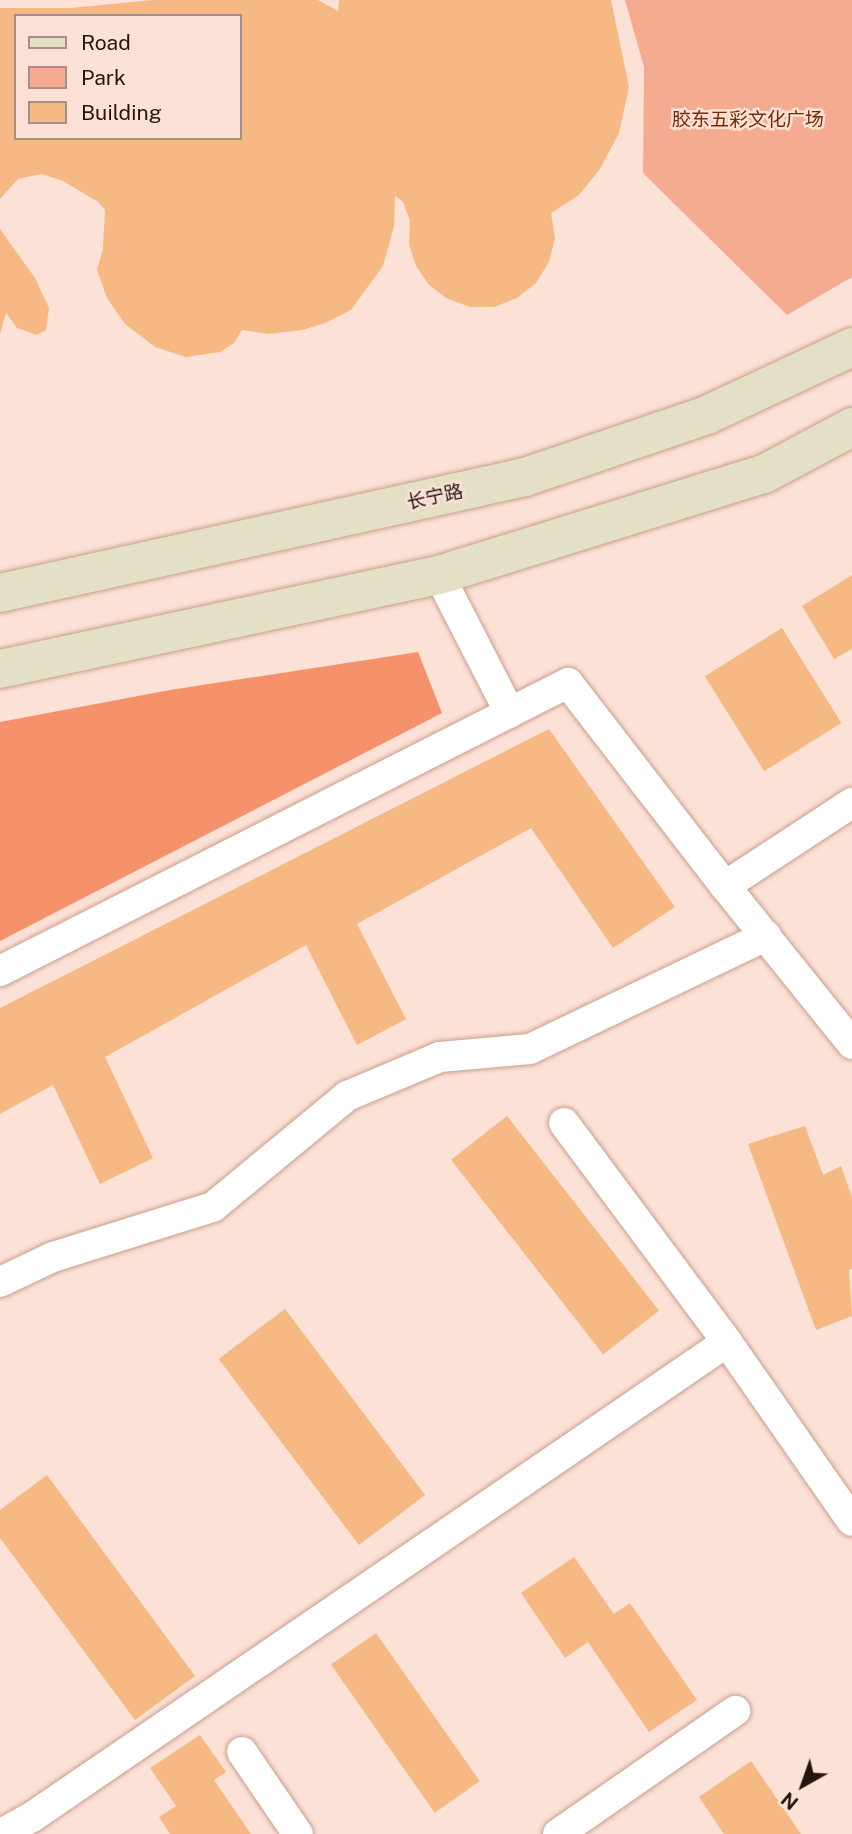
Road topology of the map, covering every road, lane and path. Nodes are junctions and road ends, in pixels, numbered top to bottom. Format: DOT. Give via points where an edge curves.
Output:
graph roads {
  1 [pos="852,347"];
  2 [pos="852,427"];
  3 [pos="439,575"];
  4 [pos="0,593"];
  5 [pos="0,669"];
  6 [pos="510,713"];
  7 [pos="852,803"];
  8 [pos="725,886"];
  9 [pos="766,936"];
  10 [pos="0,971"];
  11 [pos="852,1044"];
  12 [pos="564,1123"];
  13 [pos="0,1283"];
  14 [pos="727,1342"];
  15 [pos="852,1521"];
  16 [pos="735,1712"];
  17 [pos="242,1752"];
  18 [pos="38,1826"];
  19 [pos="1,1834"];
  20 [pos="298,1834"];
  21 [pos="558,1834"];
  1 -- 4 [label="street, 长宁路" via="707,415 525,478"];
  2 -- 3 [label="street" via="764,474"];
  3 -- 5 [label="street"];
  3 -- 6 [label="street"];
  6 -- 8 [label="street" via="568,683"];
  6 -- 10 [label="street"];
  7 -- 8 [label="street"];
  8 -- 9 [label="street"];
  9 -- 11 [label="street"];
  9 -- 13 [label="street" via="530,1049 440,1057 347,1096 213,1207 52,1257"];
  12 -- 14 [label="street"];
  14 -- 15 [label="street"];
  14 -- 18 [label="street"];
  16 -- 21 [label="street"];
  17 -- 20 [label="street"];
  18 -- 19 [label="street"];
}
